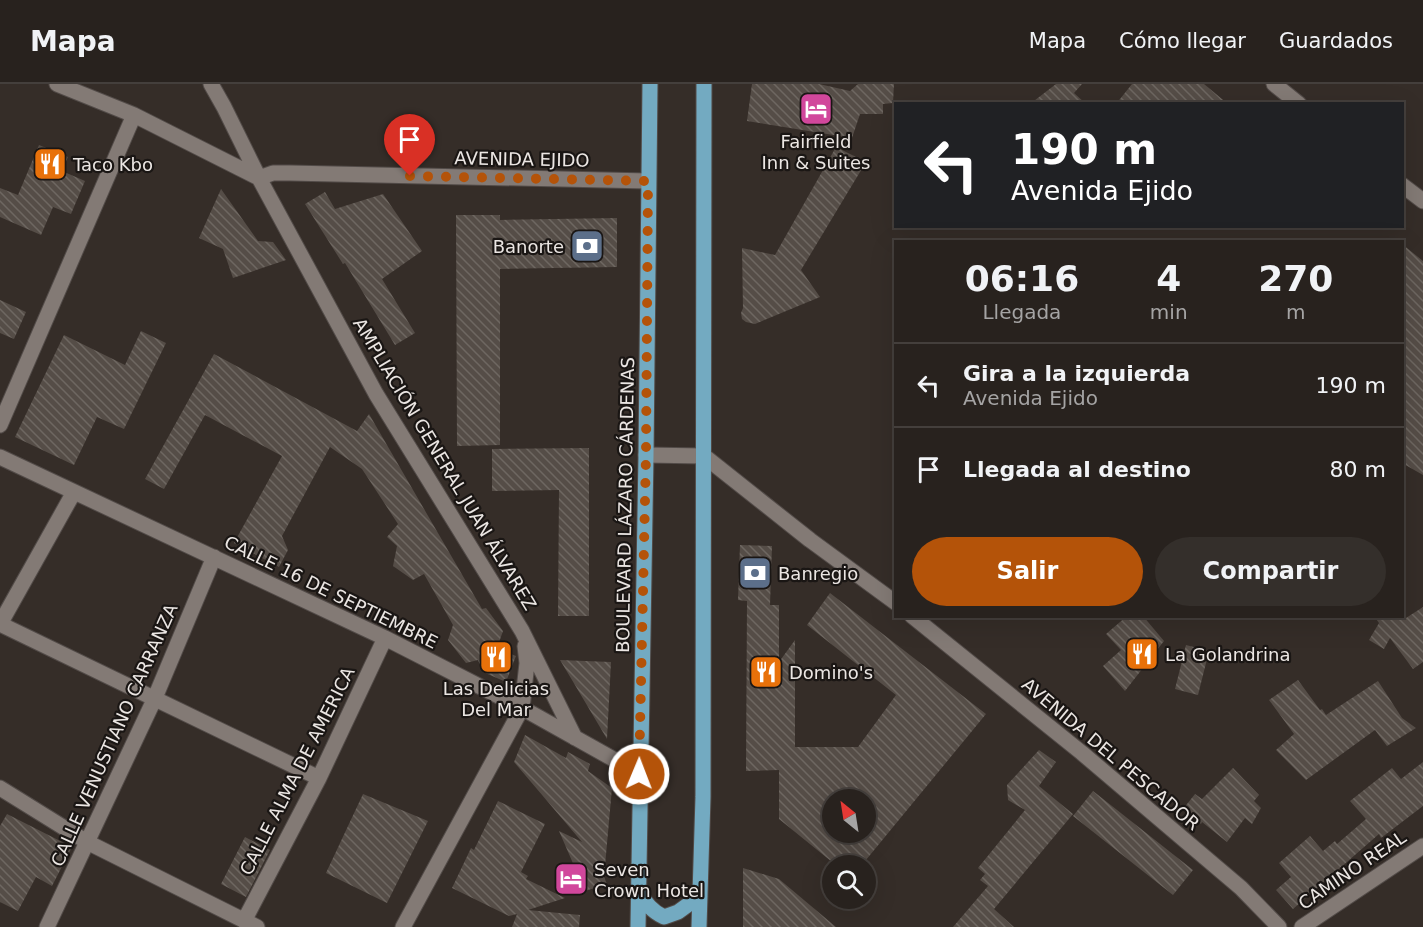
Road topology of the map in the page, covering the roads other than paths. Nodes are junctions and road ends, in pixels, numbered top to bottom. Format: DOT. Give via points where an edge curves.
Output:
graph roads {
  1 [pos="57,84"];
  2 [pos="211,84"];
  3 [pos="650,84"];
  4 [pos="704,84"];
  5 [pos="1274,84"];
  6 [pos="1296,102"];
  7 [pos="134,115"];
  8 [pos="259,177"];
  9 [pos="648,181"];
  10 [pos="1404,187"];
  11 [pos="1423,201"];
  12 [pos="0,425"];
  13 [pos="646,455"];
  14 [pos="704,456"];
  15 [pos="0,457"];
  16 [pos="74,492"];
  17 [pos="214,557"];
  18 [pos="894,602"];
  19 [pos="914,618"];
  20 [pos="0,624"];
  21 [pos="522,631"];
  22 [pos="385,638"];
  23 [pos="154,698"];
  24 [pos="522,708"];
  25 [pos="575,738"];
  26 [pos="639,774"];
  27 [pos="319,778"];
  28 [pos="0,788"];
  29 [pos="87,842"];
  30 [pos="1423,846"];
  31 [pos="639,891"];
  32 [pos="700,896"];
  33 [pos="250,924"];
  34 [pos="47,927"];
  35 [pos="403,927"];
  36 [pos="638,927"];
  37 [pos="699,927"];
  38 [pos="1279,927"];
  39 [pos="1302,927"];
  1 -- 7 [label="street"];
  2 -- 8 [label="street, AMPLIACIÓN GENERAL JUAN ÁLVAREZ"];
  3 -- 9 [label="main road, BOULEVARD LÁZARO CÁRDENAS"];
  4 -- 14 [label="main road"];
  5 -- 6 [label="street"];
  7 -- 8 [label="street"];
  7 -- 12 [label="street"];
  8 -- 9 [label="street, AVENIDA EJIDO" via="290,173"];
  8 -- 21 [label="street, AMPLIACIÓN GENERAL JUAN ÁLVAREZ" via="376,394"];
  9 -- 13 [label="main road, BOULEVARD LÁZARO CÁRDENAS"];
  10 -- 11 [label="street"];
  13 -- 14 [label="street"];
  13 -- 26 [label="main road, BOULEVARD LÁZARO CÁRDENAS"];
  14 -- 18 [label="street"];
  14 -- 32 [label="main road"];
  15 -- 16 [label="street, CALLE 16 DE SEPTIEMBRE"];
  16 -- 17 [label="street, CALLE 16 DE SEPTIEMBRE"];
  16 -- 20 [label="street"];
  17 -- 22 [label="street, CALLE 16 DE SEPTIEMBRE"];
  17 -- 23 [label="street, CALLE VENUSTIANO CARRANZA"];
  19 -- 38 [label="street, AVENIDA DEL PESCADOR" via="1241,888"];
  20 -- 23 [label="street"];
  21 -- 24 [label="street" via="527,663"];
  21 -- 25 [label="street, AMPLIACIÓN GENERAL JUAN ÁLVAREZ"];
  22 -- 24 [label="street, CALLE 16 DE SEPTIEMBRE"];
  22 -- 27 [label="street, CALLE ALMA DE AMERICA"];
  23 -- 27 [label="street"];
  23 -- 29 [label="street, CALLE VENUSTIANO CARRANZA"];
  24 -- 25 [label="street, CALLE 16 DE SEPTIEMBRE"];
  24 -- 35 [label="street"];
  25 -- 26 [label="street, CALLE 16 DE SEPTIEMBRE"];
  26 -- 31 [label="main road, BOULEVARD LÁZARO CÁRDENAS"];
  27 -- 33 [label="street, CALLE ALMA DE AMERICA"];
  28 -- 29 [label="street"];
  29 -- 33 [label="street"];
  29 -- 34 [label="street, CALLE VENUSTIANO CARRANZA"];
  30 -- 39 [label="street, CAMINO REAL"];
  31 -- 32 [label="main road" via="648,907 664,917"];
  31 -- 36 [label="main road, BOULEVARD LÁZARO CÁRDENAS"];
  32 -- 37 [label="main road"];
}
